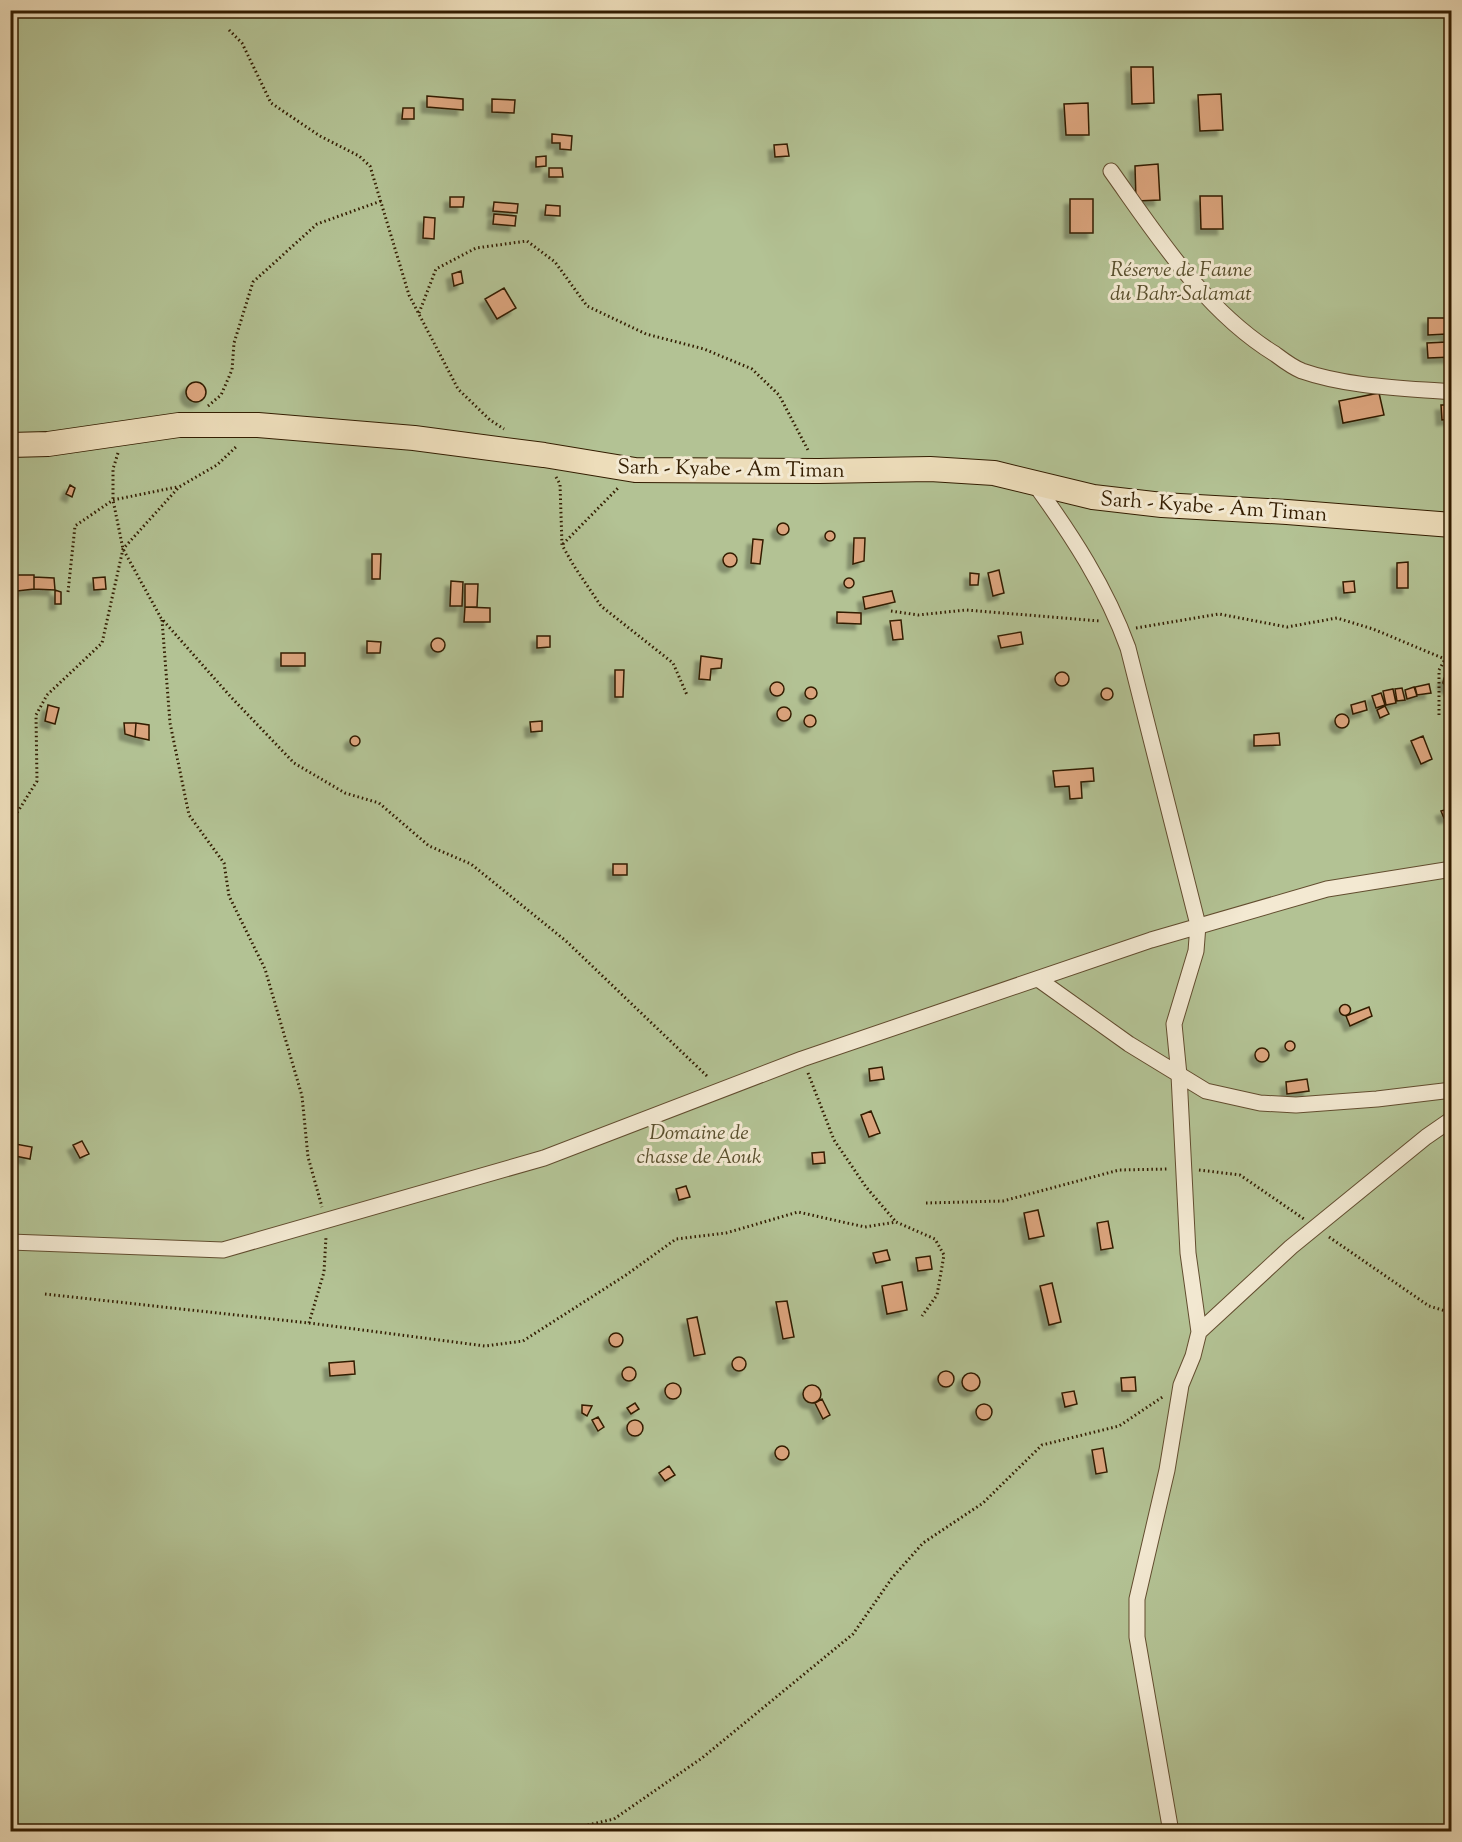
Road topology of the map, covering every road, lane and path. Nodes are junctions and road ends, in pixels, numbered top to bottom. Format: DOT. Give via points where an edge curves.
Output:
graph roads {
  1 [pos="229,30"];
  2 [pos="1111,171"];
  3 [pos="381,201"];
  4 [pos="419,313"];
  5 [pos="1452,392"];
  6 [pos="183,425"];
  7 [pos="258,425"];
  8 [pos="137,432"];
  9 [pos="508,432"];
  10 [pos="10,445"];
  11 [pos="544,455"];
  12 [pos="635,470"];
  13 [pos="819,471"];
  14 [pos="1034,483"];
  15 [pos="178,487"];
  16 [pos="113,500"];
  17 [pos="1452,525"];
  18 [pos="562,545"];
  19 [pos="123,549"];
  20 [pos="68,592"];
  21 [pos="891,611"];
  22 [pos="162,618"];
  23 [pos="1119,623"];
  24 [pos="1452,646"];
  25 [pos="1445,658"];
  26 [pos="1452,662"];
  27 [pos="687,695"];
  28 [pos="1439,716"];
  29 [pos="10,824"];
  30 [pos="1452,870"];
  31 [pos="1198,926"];
  32 [pos="1038,979"];
  33 [pos="802,1059"];
  34 [pos="1179,1075"];
  35 [pos="722,1090"];
  36 [pos="1452,1090"];
  37 [pos="1452,1119"];
  38 [pos="326,1220"];
  39 [pos="896,1222"];
  40 [pos="10,1242"];
  41 [pos="45,1294"];
  42 [pos="922,1316"];
  43 [pos="309,1323"];
  44 [pos="1199,1332"];
  45 [pos="1181,1385"];
  46 [pos="557,1832"];
  47 [pos="1171,1832"];
  1 -- 3 [label="path" via="242,43 271,103 359,156 370,166"];
  2 -- 5 [label="street" via="1210,301 1255,342 1300,370 1335,380"];
  3 -- 4 [label="path" via="409,295"];
  3 -- 6 [label="path" via="317,224 253,282 234,343 232,370 221,395"];
  4 -- 9 [label="path" via="458,388"];
  4 -- 13 [label="path" via="436,269 476,248 527,241 555,262 586,306 646,334 704,349 752,369 779,395"];
  6 -- 7 [label="main road, Sarh - Kyabe - Am Timan"];
  6 -- 8 [label="main road, Sarh - Kyabe - Am Timan"];
  7 -- 11 [label="main road, Sarh - Kyabe - Am Timan" via="414,438"];
  7 -- 15 [label="path" via="217,465"];
  8 -- 10 [label="main road, Sarh - Kyabe - Am Timan"];
  8 -- 16 [label="path" via="120,448 113,469"];
  11 -- 12 [label="main road, Sarh - Kyabe - Am Timan"];
  11 -- 18 [label="path" via="560,484"];
  12 -- 13 [label="main road, Sarh - Kyabe - Am Timan"];
  12 -- 18 [label="path"];
  13 -- 14 [label="main road, Sarh - Kyabe - Am Timan" via="930,469 994,473"];
  14 -- 17 [label="main road, Sarh - Kyabe - Am Timan" via="1093,497 1162,505"];
  14 -- 23 [label="street" via="1076,543"];
  15 -- 16 [label="path"];
  15 -- 19 [label="path"];
  16 -- 19 [label="path"];
  16 -- 20 [label="path" via="75,526"];
  18 -- 27 [label="path" via="601,606 673,663"];
  19 -- 22 [label="path"];
  19 -- 29 [label="path" via="102,643 47,694 36,715 37,781"];
  21 -- 23 [label="path" via="918,615 966,610"];
  22 -- 35 [label="path" via="294,763 345,793 379,803 429,846 471,864 566,941"];
  22 -- 38 [label="path" via="170,723 189,815 224,863 229,896 265,969 303,1096 308,1157"];
  23 -- 25 [label="path" via="1137,629 1219,614 1287,627 1337,618"];
  23 -- 31 [label="street"];
  24 -- 25 [label="path"];
  25 -- 26 [label="path"];
  25 -- 28 [label="path" via="1438,670"];
  30 -- 31 [label="street" via="1327,889"];
  31 -- 32 [label="street"];
  31 -- 34 [label="street" via="1196,951 1174,1024"];
  32 -- 33 [label="street"];
  32 -- 34 [label="street"];
  33 -- 35 [label="street"];
  33 -- 39 [label="path" via="834,1140"];
  34 -- 36 [label="street" via="1206,1091 1260,1103 1296,1105"];
  34 -- 44 [label="street" via="1188,1253"];
  35 -- 38 [label="street" via="544,1158"];
  37 -- 44 [label="street" via="1299,1240"];
  38 -- 40 [label="street" via="223,1250"];
  38 -- 43 [label="path" via="324,1272"];
  39 -- 42 [label="path" via="935,1239 944,1255 937,1295"];
  39 -- 43 [label="path" via="865,1227 798,1212 726,1233 676,1239 523,1341 485,1346"];
  41 -- 43 [label="path"];
  44 -- 45 [label="street"];
  45 -- 46 [label="path" via="1119,1425 1042,1445 983,1503 923,1543 892,1578 853,1634 702,1758 614,1819"];
  45 -- 47 [label="street" via="1167,1470 1137,1599 1137,1637"];
}
